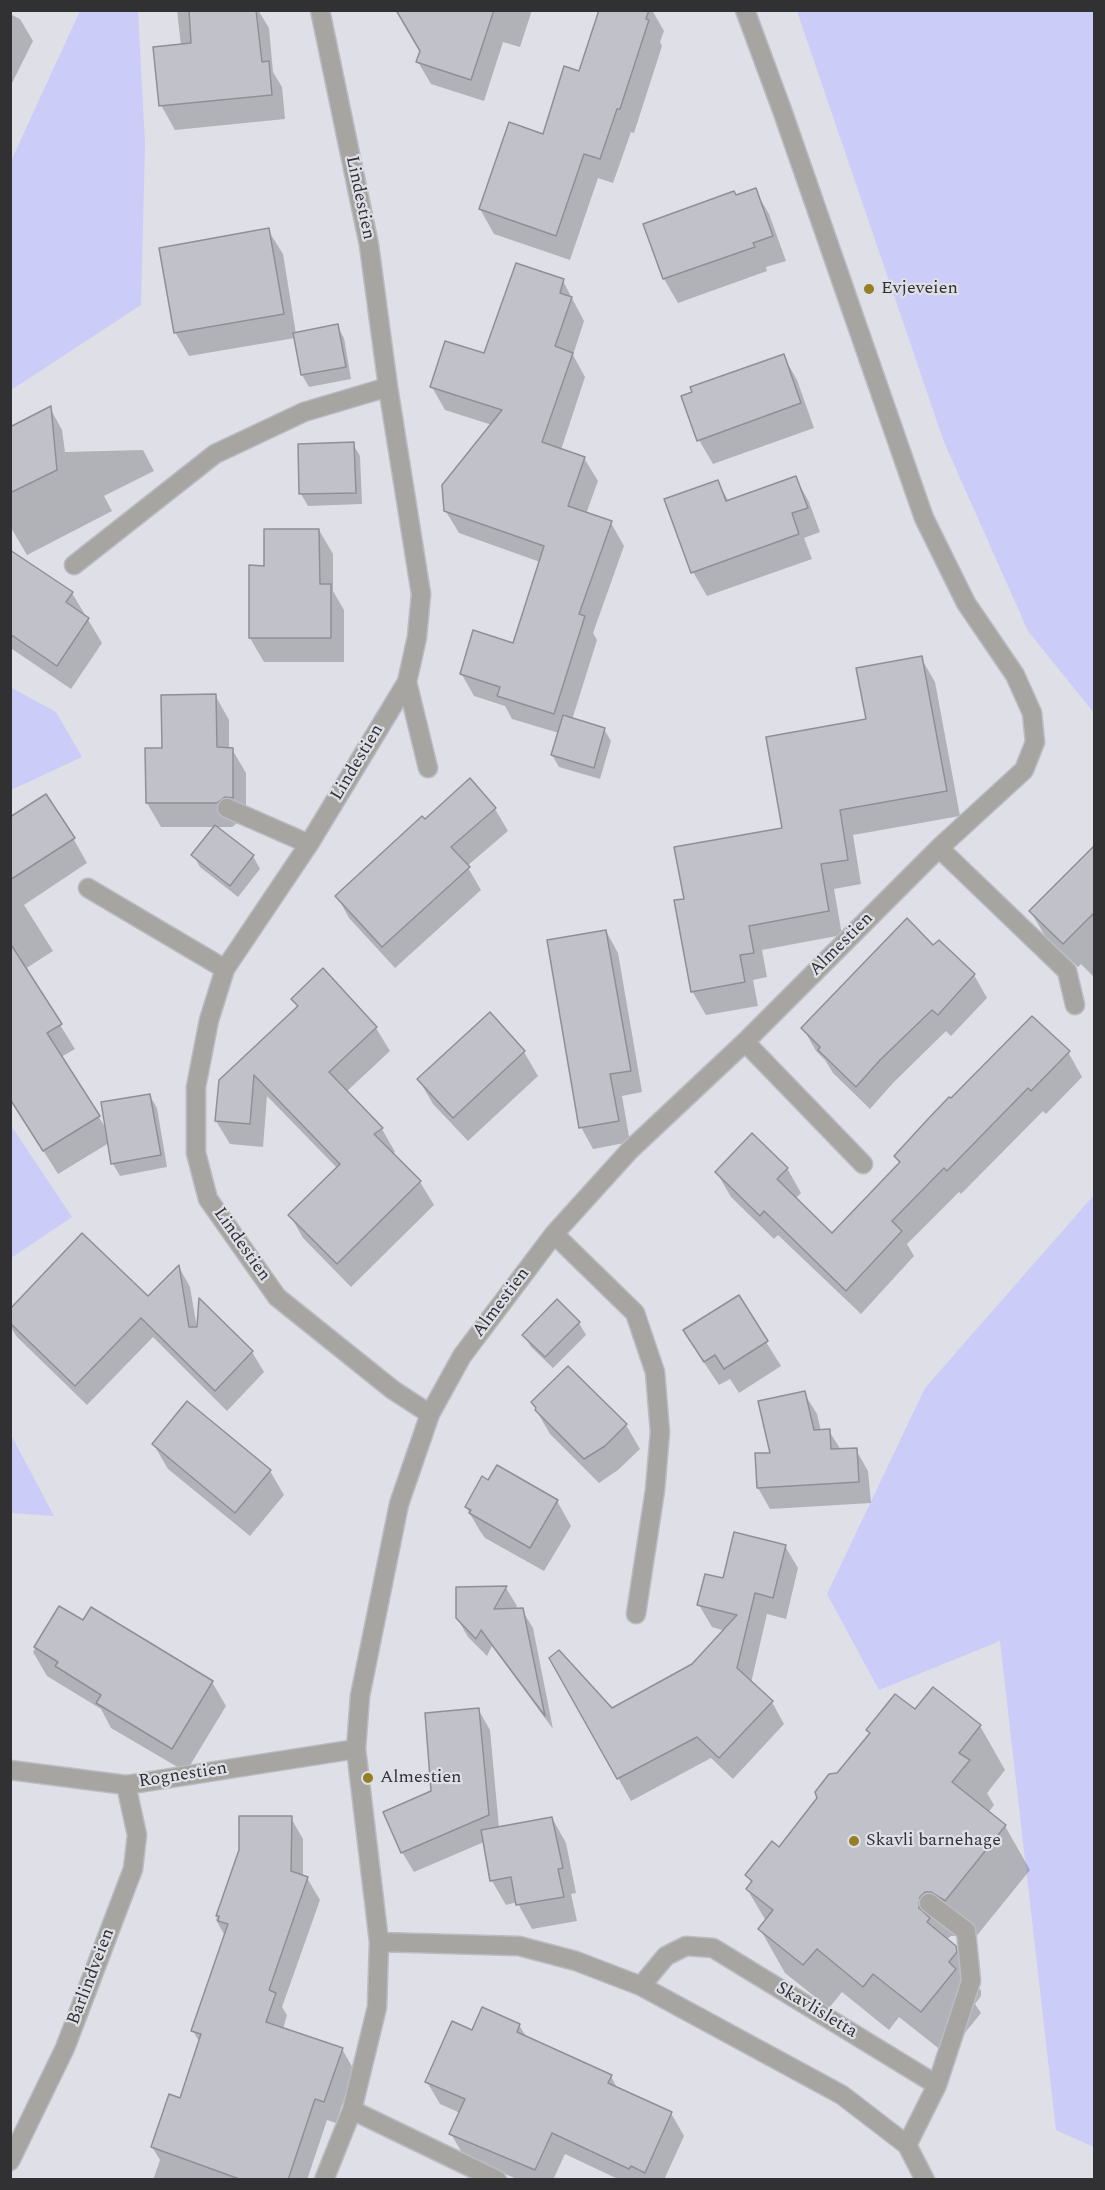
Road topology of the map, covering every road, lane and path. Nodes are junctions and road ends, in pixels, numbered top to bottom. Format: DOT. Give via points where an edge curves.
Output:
graph roads {
  1 [pos="320,10"];
  2 [pos="745,10"];
  3 [pos="388,387"];
  4 [pos="74,565"];
  5 [pos="407,682"];
  6 [pos="428,768"];
  7 [pos="227,808"];
  8 [pos="309,844"];
  9 [pos="939,848"];
  10 [pos="88,888"];
  11 [pos="225,969"];
  12 [pos="1075,1005"];
  13 [pos="745,1042"];
  14 [pos="863,1164"];
  15 [pos="554,1234"];
  16 [pos="430,1414"];
  17 [pos="636,1614"];
  18 [pos="356,1749"];
  19 [pos="10,1770"];
  20 [pos="126,1785"];
  21 [pos="929,1903"];
  22 [pos="379,1942"];
  23 [pos="641,1986"];
  24 [pos="938,2085"];
  25 [pos="352,2110"];
  26 [pos="907,2145"];
  27 [pos="10,2161"];
  28 [pos="324,2180"];
  29 [pos="497,2180"];
  30 [pos="925,2180"];
  1 -- 3 [label="street, Lindestien" via="369,245"];
  2 -- 9 [label="street, Almestien" via="924,518 966,603 1015,675 1032,713 1035,742 1024,770"];
  3 -- 4 [label="street" via="304,412 215,454"];
  3 -- 5 [label="street, Lindestien" via="421,594"];
  5 -- 6 [label="street, Lindestien"];
  5 -- 8 [label="street, Lindestien"];
  7 -- 8 [label="street"];
  8 -- 11 [label="street, Lindestien"];
  9 -- 12 [label="street" via="1067,971"];
  9 -- 13 [label="street, Almestien"];
  10 -- 11 [label="street"];
  11 -- 16 [label="street, Lindestien" via="209,1020 196,1087 196,1153 208,1199 277,1297 393,1390"];
  13 -- 14 [label="street"];
  13 -- 15 [label="street, Almestien" via="630,1150"];
  15 -- 16 [label="street, Almestien" via="462,1356"];
  15 -- 17 [label="street" via="635,1313 655,1372 660,1432"];
  16 -- 18 [label="street, Almestien" via="399,1504 360,1696"];
  18 -- 20 [label="street, Rognestien"];
  18 -- 22 [label="street, Almestien"];
  19 -- 20 [label="street, Rognestien"];
  20 -- 27 [label="street, Barlindveien" via="136,1836 133,1869 65,2048"];
  21 -- 24 [label="street" via="966,1931 971,1981"];
  22 -- 23 [label="street" via="519,1946 576,1961"];
  22 -- 25 [label="street, Almestien" via="377,2007"];
  23 -- 24 [label="street, Skavlisletta" via="666,1956 686,1946 713,1948"];
  23 -- 26 [label="street" via="842,2095"];
  24 -- 26 [label="street"];
  25 -- 28 [label="street, Almestien"];
  25 -- 29 [label="street"];
  26 -- 30 [label="street"];
}
